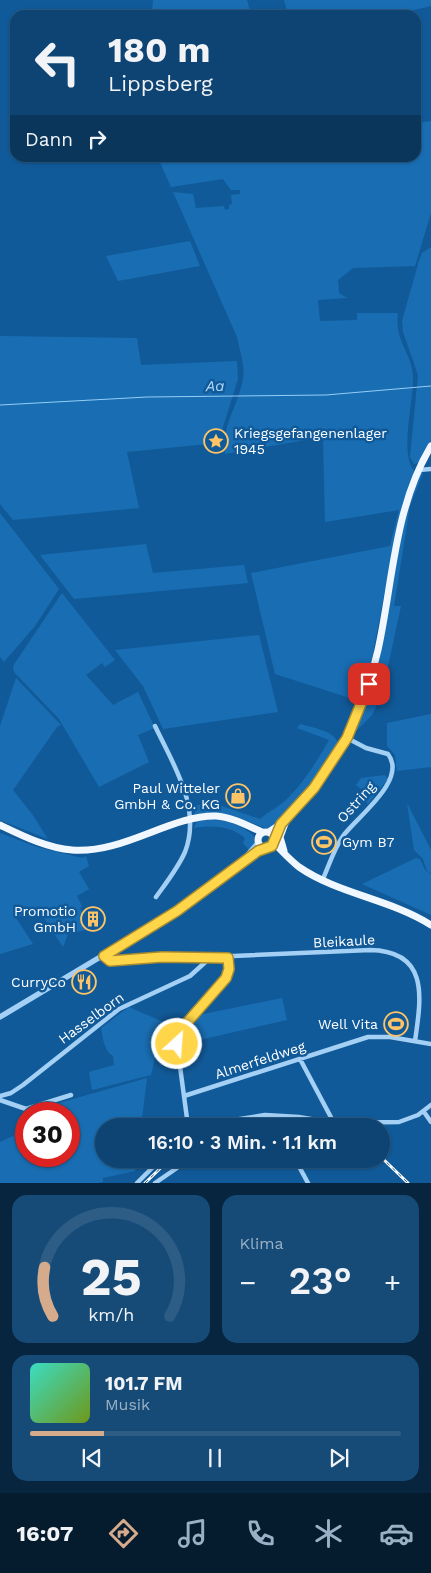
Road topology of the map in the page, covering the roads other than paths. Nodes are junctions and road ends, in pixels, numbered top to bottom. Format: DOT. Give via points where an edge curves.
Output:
graph roads {
  1 [pos="431,446"];
  2 [pos="431,469"];
  3 [pos="419,470"];
  4 [pos="155,726"];
  5 [pos="347,738"];
  6 [pos="288,818"];
  7 [pos="191,819"];
  8 [pos="0,826"];
  9 [pos="266,840"];
  10 [pos="286,856"];
  11 [pos="299,867"];
  12 [pos="323,879"];
  13 [pos="156,897"];
  14 [pos="431,925"];
  15 [pos="104,956"];
  16 [pos="211,957"];
  17 [pos="226,958"];
  18 [pos="0,1018"];
  19 [pos="415,1041"];
  20 [pos="431,1044"];
  21 [pos="300,1059"];
  22 [pos="71,1095"];
  23 [pos="184,1096"];
  24 [pos="0,1098"];
  25 [pos="431,1105"];
  26 [pos="424,1112"];
  27 [pos="187,1118"];
  28 [pos="249,1118"];
  29 [pos="305,1118"];
  30 [pos="331,1118"];
  31 [pos="390,1122"];
  32 [pos="431,1122"];
  33 [pos="152,1168"];
  34 [pos="177,1168"];
  35 [pos="300,1168"];
  36 [pos="137,1183"];
  37 [pos="155,1183"];
  38 [pos="308,1183"];
  1 -- 3 [label="main road"];
  2 -- 3 [label="street"];
  3 -- 5 [label="main road" via="399,528 373,669"];
  4 -- 7 [label="street" via="184,788"];
  5 -- 6 [label="main road" via="322,777"];
  5 -- 12 [label="street, Ostring" via="388,754 393,773 388,785 339,841"];
  6 -- 9 [label="main road"];
  6 -- 10 [label="main road" via="280,837"];
  7 -- 8 [label="main road" via="116,845 73,850 37,842"];
  7 -- 9 [label="main road" via="216,816 243,824"];
  7 -- 13 [label="street" via="184,854"];
  9 -- 10 [label="main road"];
  9 -- 11 [label="main road"];
  9 -- 15 [label="street" via="177,911"];
  10 -- 11 [label="main road"];
  11 -- 12 [label="main road"];
  12 -- 14 [label="main road" via="400,908"];
  15 -- 16 [label="street" via="110,961"];
  15 -- 18 [label="street"];
  16 -- 17 [label="street"];
  16 -- 24 [label="street, Hasselborn" via="190,976 119,1009 18,1088"];
  17 -- 19 [label="street, Bleikaule" via="370,950 392,953 408,963 419,983"];
  17 -- 23 [label="street" via="229,969 226,978 184,1026 178,1038 176,1050"];
  19 -- 20 [label="street, Almerfeldweg"];
  19 -- 21 [label="street, Almerfeldweg" via="368,1037"];
  21 -- 23 [label="street, Almerfeldweg"];
  21 -- 30 [label="street"];
  22 -- 24 [label="street" via="24,1109"];
  23 -- 27 [label="street"];
  25 -- 26 [label="street"];
  26 -- 31 [label="street"];
  26 -- 32 [label="street"];
  28 -- 29 [label="street"];
  33 -- 36 [label="street"];
  34 -- 37 [label="street"];
  35 -- 38 [label="street"];
}
